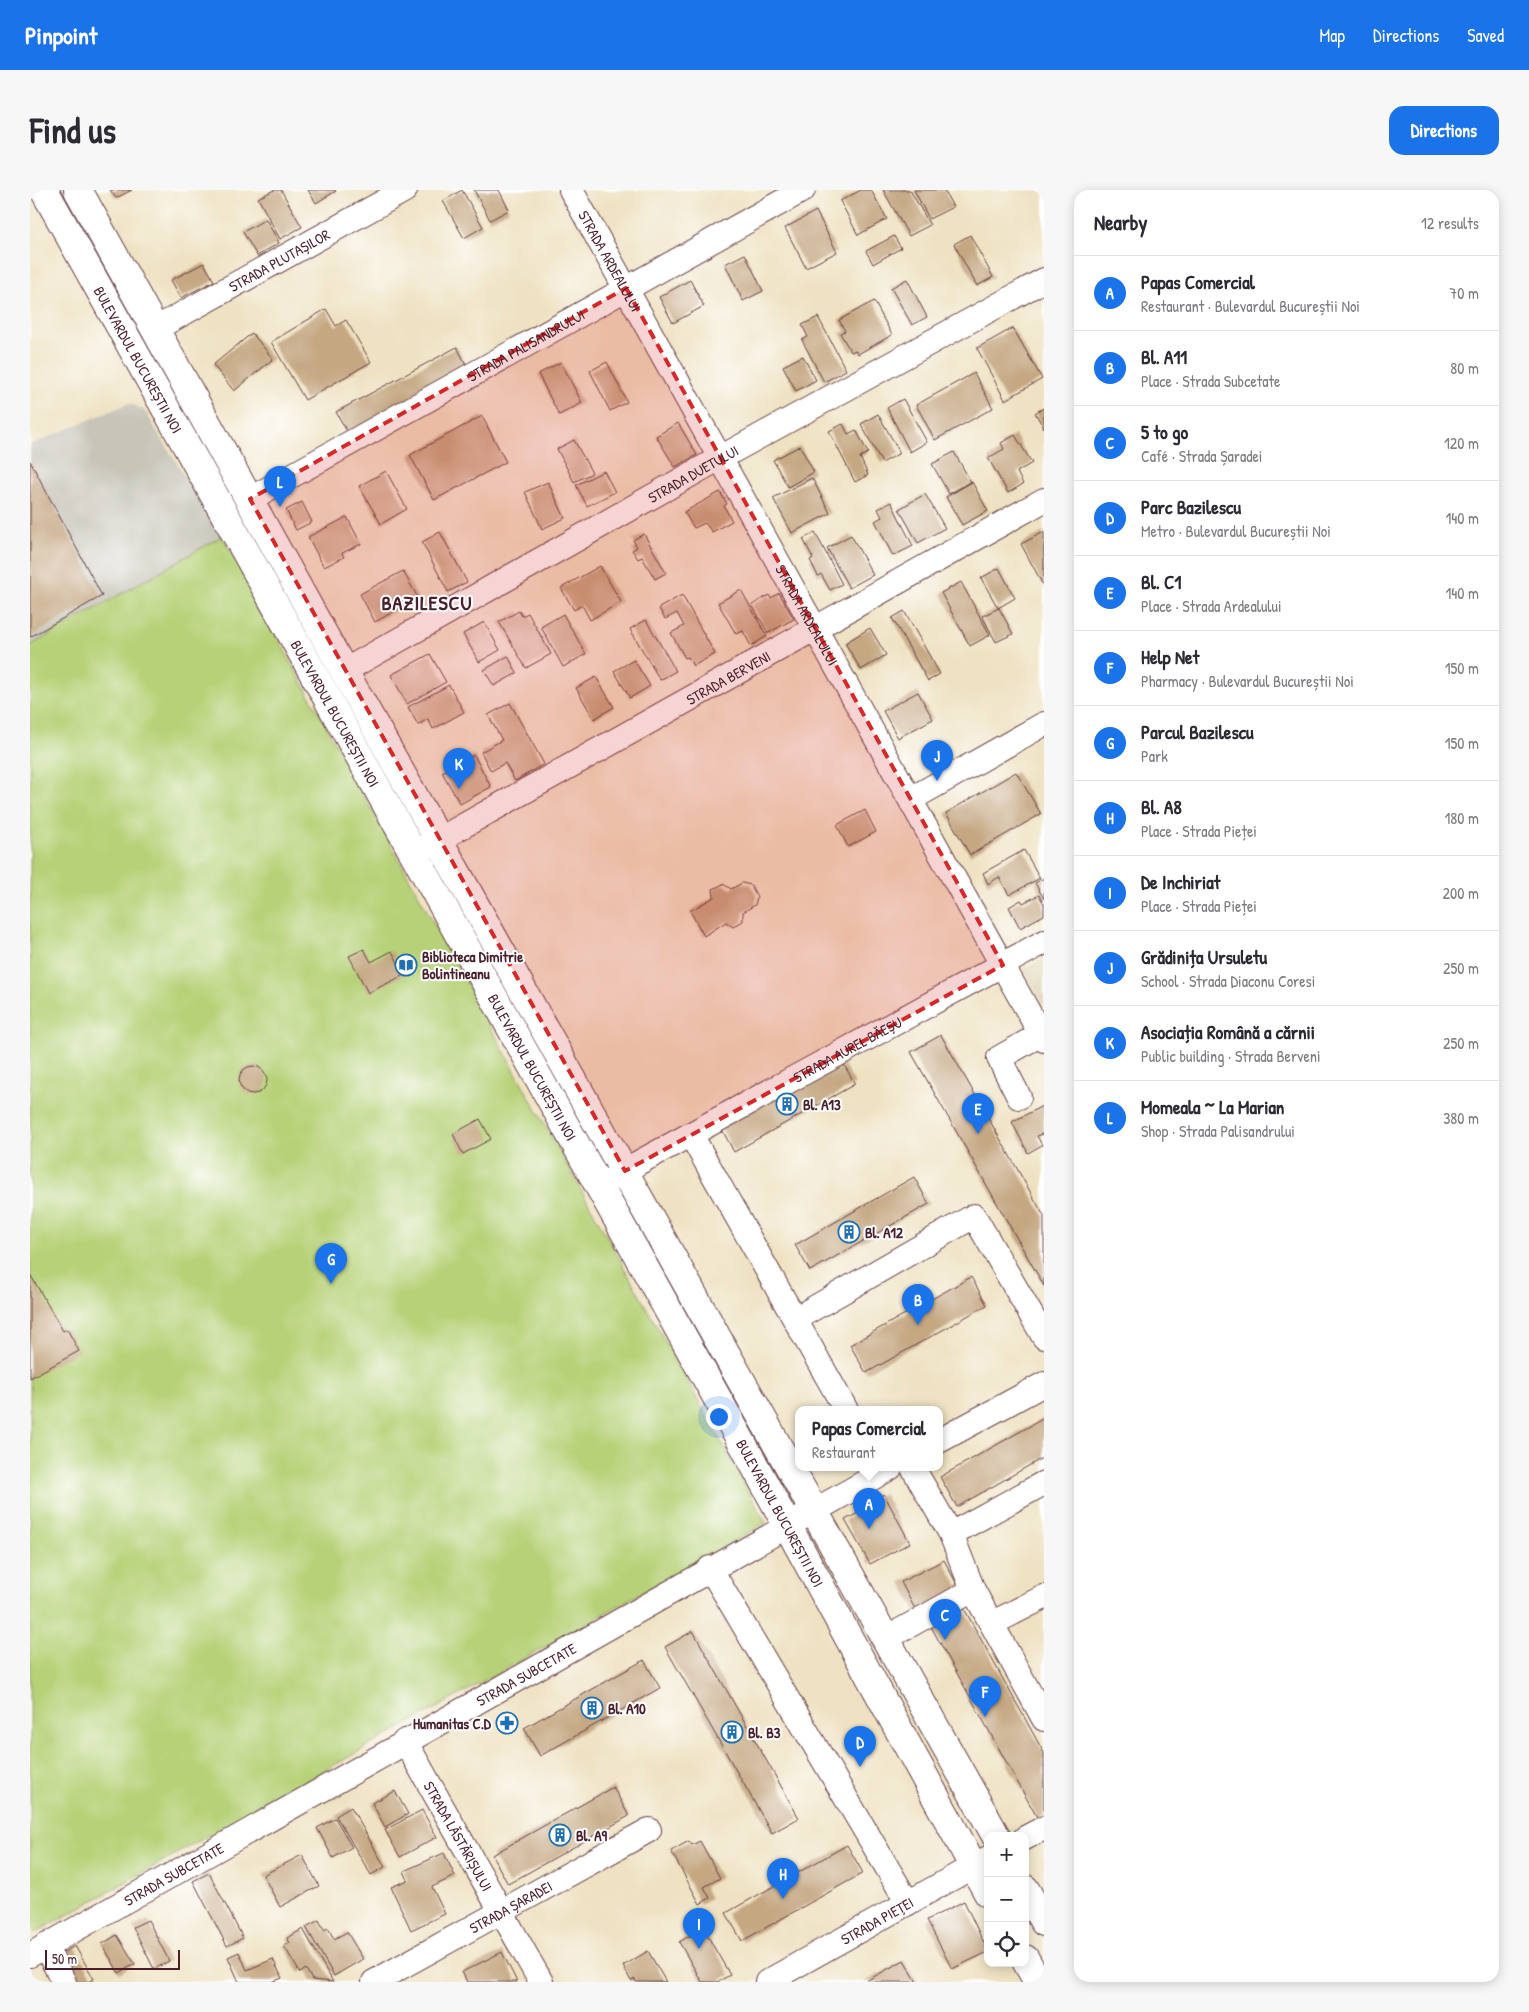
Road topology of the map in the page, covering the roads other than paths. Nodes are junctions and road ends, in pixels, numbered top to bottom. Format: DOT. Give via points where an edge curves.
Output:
graph roads {
  1 [pos="44,190"];
  2 [pos="78,190"];
  3 [pos="405,190"];
  4 [pos="572,190"];
  5 [pos="803,190"];
  6 [pos="1044,280"];
  7 [pos="626,288"];
  8 [pos="155,329"];
  9 [pos="720,458"];
  10 [pos="250,499"];
  11 [pos="1044,500"];
  12 [pos="815,628"];
  13 [pos="344,671"];
  14 [pos="1044,724"];
  15 [pos="911,799"];
  16 [pos="439,840"];
  17 [pos="413,855"];
  18 [pos="1044,942"];
  19 [pos="1003,965"];
  20 [pos="1042,1037"];
  21 [pos="1019,1097"];
  22 [pos="691,1135"];
  23 [pos="625,1171"];
  24 [pos="599,1187"];
  25 [pos="795,1319"];
  26 [pos="1044,1337"];
  27 [pos="1044,1384"];
  28 [pos="844,1406"];
  29 [pos="943,1439"];
  30 [pos="881,1471"];
  31 [pos="915,1471"];
  32 [pos="1044,1483"];
  33 [pos="814,1510"];
  34 [pos="786,1526"];
  35 [pos="951,1534"];
  36 [pos="710,1568"];
  37 [pos="973,1590"];
  38 [pos="1044,1597"];
  39 [pos="993,1623"];
  40 [pos="885,1639"];
  41 [pos="1044,1719"];
  42 [pos="406,1741"];
  43 [pos="1044,1828"];
  44 [pos="649,1830"];
  45 [pos="994,1832"];
  46 [pos="1029,1836"];
  47 [pos="980,1863"];
  48 [pos="984,1878"];
  49 [pos="1029,1896"];
  50 [pos="908,1903"];
  51 [pos="502,1912"];
  52 [pos="1044,1922"];
  53 [pos="34,1951"];
  54 [pos="1029,1966"];
  55 [pos="64,1982"];
  56 [pos="374,1982"];
  57 [pos="540,1982"];
  58 [pos="767,1982"];
  59 [pos="1038,1982"];
  1 -- 17 [label="main road, BULEVARDUL BUCUREȘTII NOI"];
  2 -- 8 [label="main road, BULEVARDUL BUCUREȘTII NOI"];
  3 -- 8 [label="street, STRADA PLUTAȘILOR"];
  4 -- 7 [label="street, STRADA ARDEALULUI"];
  5 -- 7 [label="street, STRADA PALISANDRULUI"];
  6 -- 9 [label="street, STRADA DUETULUI"];
  7 -- 9 [label="street, STRADA ARDEALULUI"];
  7 -- 10 [label="street, STRADA PALISANDRULUI"];
  8 -- 10 [label="main road, BULEVARDUL BUCUREȘTII NOI"];
  9 -- 12 [label="street, STRADA ARDEALULUI"];
  9 -- 13 [label="street, STRADA DUETULUI"];
  10 -- 13 [label="main road, BULEVARDUL BUCUREȘTII NOI"];
  11 -- 12 [label="street, STRADA BERVENI"];
  12 -- 15 [label="street, STRADA ARDEALULUI"];
  12 -- 16 [label="street, STRADA BERVENI"];
  13 -- 16 [label="main road, BULEVARDUL BUCUREȘTII NOI"];
  14 -- 15 [label="street"];
  15 -- 19 [label="street, STRADA ARDEALULUI"];
  16 -- 17 [label="street, STRADA BERVENI"];
  16 -- 23 [label="main road, BULEVARDUL BUCUREȘTII NOI"];
  17 -- 24 [label="main road, BULEVARDUL BUCUREȘTII NOI"];
  18 -- 19 [label="street, STRADA AUREL BĂEȘU"];
  19 -- 20 [label="street, STRADA ARDEALULUI"];
  19 -- 22 [label="street, STRADA AUREL BĂEȘU"];
  20 -- 21 [label="street" via="999,1058"];
  22 -- 23 [label="street, STRADA AUREL BĂEȘU"];
  22 -- 25 [label="street"];
  23 -- 24 [label="street, STRADA AUREL BĂEȘU"];
  23 -- 33 [label="main road, BULEVARDUL BUCUREȘTII NOI"];
  24 -- 34 [label="main road, BULEVARDUL BUCUREȘTII NOI"];
  25 -- 26 [label="street" via="975,1218"];
  25 -- 28 [label="street"];
  27 -- 29 [label="street"];
  30 -- 33 [label="street, STRADA SUBCETATE"];
  31 -- 35 [label="street"];
  32 -- 35 [label="street"];
  33 -- 34 [label="street, STRADA SUBCETATE"];
  33 -- 40 [label="main road, BULEVARDUL BUCUREȘTII NOI"];
  34 -- 36 [label="street, STRADA SUBCETATE"];
  34 -- 47 [label="main road, BULEVARDUL BUCUREȘTII NOI"];
  35 -- 37 [label="street"];
  36 -- 42 [label="street, STRADA SUBCETATE"];
  36 -- 50 [label="street"];
  37 -- 39 [label="street"];
  37 -- 40 [label="street"];
  38 -- 39 [label="street"];
  39 -- 41 [label="street"];
  40 -- 45 [label="main road, BULEVARDUL BUCUREȘTII NOI"];
  42 -- 51 [label="street, STRADA LĂSTĂRIȘULUI"];
  42 -- 53 [label="street, STRADA SUBCETATE"];
  43 -- 46 [label="street"];
  44 -- 51 [label="street, STRADA ȘARADEI"];
  47 -- 48 [label="main road, BULEVARDUL BUCUREȘTII NOI"];
  47 -- 50 [label="street, STRADA PIEȚEI"];
  49 -- 52 [label="main road"];
  50 -- 58 [label="street, STRADA PIEȚEI"];
  51 -- 56 [label="street, STRADA ȘARADEI"];
  51 -- 57 [label="street, STRADA LĂSTĂRIȘULUI"];
  53 -- 55 [label="street"];
  54 -- 59 [label="main road"];
}
